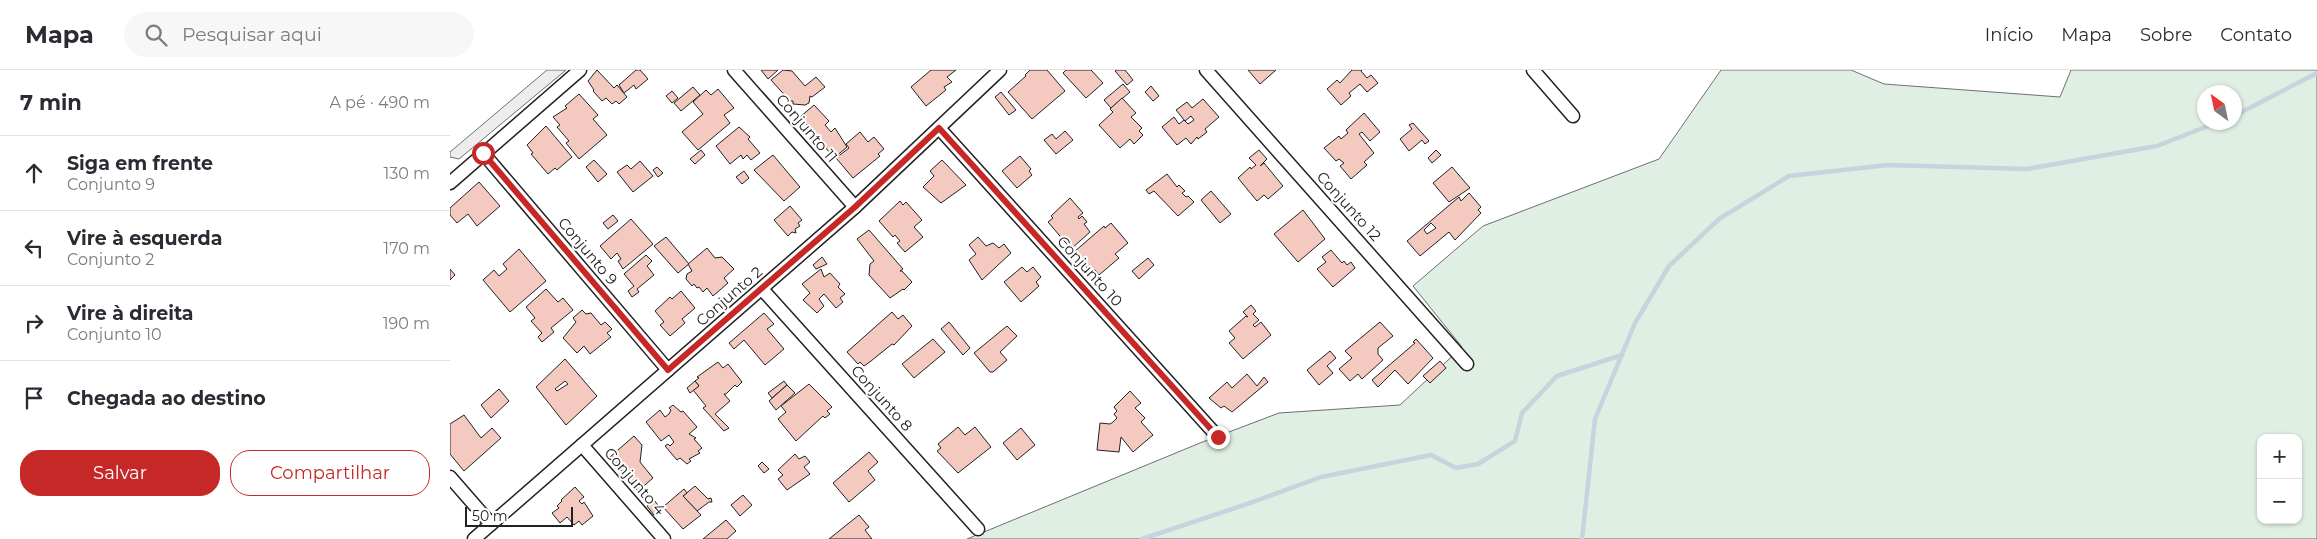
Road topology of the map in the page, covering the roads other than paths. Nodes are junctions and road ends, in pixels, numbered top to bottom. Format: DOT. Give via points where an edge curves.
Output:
graph roads {
  1 [pos="580,70"];
  2 [pos="734,70"];
  3 [pos="1000,70"];
  4 [pos="1206,70"];
  5 [pos="1533,70"];
  6 [pos="1573,116"];
  7 [pos="939,128"];
  8 [pos="483,153"];
  9 [pos="450,183"];
  10 [pos="855,207"];
  11 [pos="762,289"];
  12 [pos="1467,364"];
  13 [pos="668,370"];
  14 [pos="1218,437"];
  15 [pos="582,445"];
  16 [pos="450,477"];
  17 [pos="491,524"];
  18 [pos="978,529"];
  19 [pos="474,539"];
  20 [pos="664,539"];
  1 -- 8 [label="street"];
  2 -- 10 [label="street, Conjunto 11"];
  3 -- 7 [label="street, Conjunto 2"];
  4 -- 12 [label="street, Conjunto 12"];
  5 -- 6 [label="street"];
  7 -- 10 [label="street, Conjunto 2"];
  7 -- 14 [label="street, Conjunto 10"];
  8 -- 9 [label="street"];
  8 -- 13 [label="street, Conjunto 9"];
  10 -- 11 [label="street, Conjunto 2"];
  11 -- 13 [label="street, Conjunto 2"];
  11 -- 18 [label="street, Conjunto 8"];
  13 -- 15 [label="street, Conjunto 2"];
  15 -- 17 [label="street, Conjunto 2"];
  15 -- 20 [label="street, Conjunto 4"];
  16 -- 17 [label="street"];
  17 -- 19 [label="street, Conjunto 2"];
}
